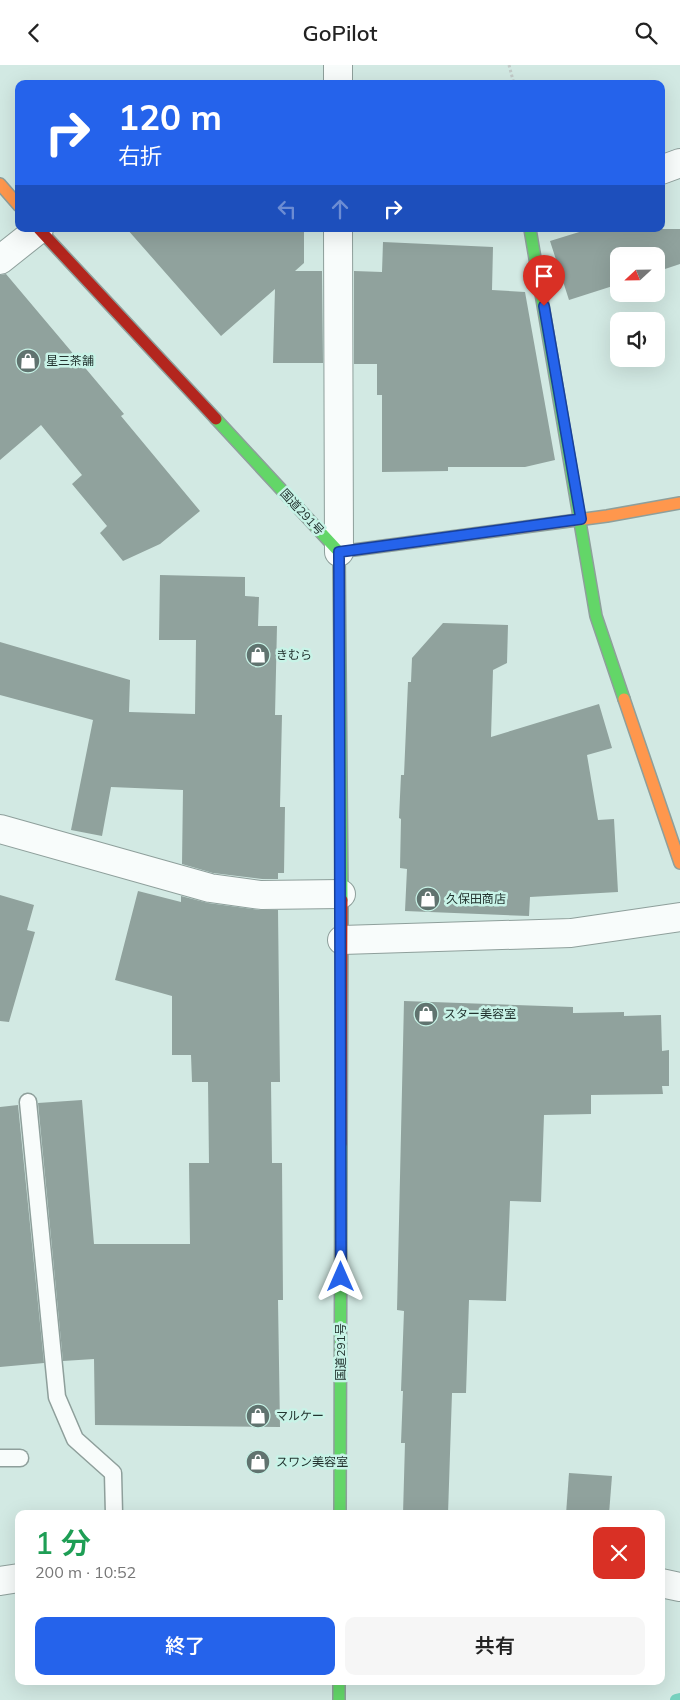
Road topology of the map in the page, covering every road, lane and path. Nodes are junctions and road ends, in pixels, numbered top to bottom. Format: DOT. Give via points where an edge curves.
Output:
graph roads {
  1 [pos="338,65"];
  2 [pos="508,65"];
  3 [pos="338,80"];
  4 [pos="513,80"];
  5 [pos="680,163"];
  6 [pos="665,169"];
  7 [pos="0,184"];
  8 [pos="15,201"];
  9 [pos="35,232"];
  10 [pos="42,232"];
  11 [pos="338,232"];
  12 [pos="531,232"];
  13 [pos="0,260"];
  14 [pos="680,503"];
  15 [pos="581,519"];
  16 [pos="339,552"];
  17 [pos="0,829"];
  18 [pos="680,863"];
  19 [pos="341,894"];
  20 [pos="680,917"];
  21 [pos="342,941"];
  22 [pos="28,1101"];
  23 [pos="0,1458"];
  24 [pos="20,1458"];
  25 [pos="114,1510"];
  26 [pos="340,1510"];
  27 [pos="15,1579"];
  28 [pos="0,1581"];
  29 [pos="665,1584"];
  30 [pos="680,1587"];
  31 [pos="339,1685"];
  32 [pos="339,1700"];
  1 -- 3 [label="street"];
  2 -- 4 [label="path"];
  5 -- 6 [label="street"];
  7 -- 8 [label="main road"];
  9 -- 13 [label="street"];
  10 -- 16 [label="main road, 国道291号"];
  11 -- 16 [label="street"];
  12 -- 15 [label="main road"];
  14 -- 15 [label="main road"];
  15 -- 16 [label="main road"];
  15 -- 18 [label="main road" via="596,616"];
  16 -- 19 [label="main road, 国道291号"];
  17 -- 19 [label="street" via="210,888 261,895"];
  19 -- 21 [label="main road, 国道291号"];
  20 -- 21 [label="street" via="571,933"];
  21 -- 26 [label="main road, 国道291号"];
  22 -- 25 [label="lane" via="57,1397 75,1439 112,1473"];
  23 -- 24 [label="lane"];
  27 -- 28 [label="street"];
  29 -- 30 [label="street"];
  31 -- 32 [label="main road"];
}
